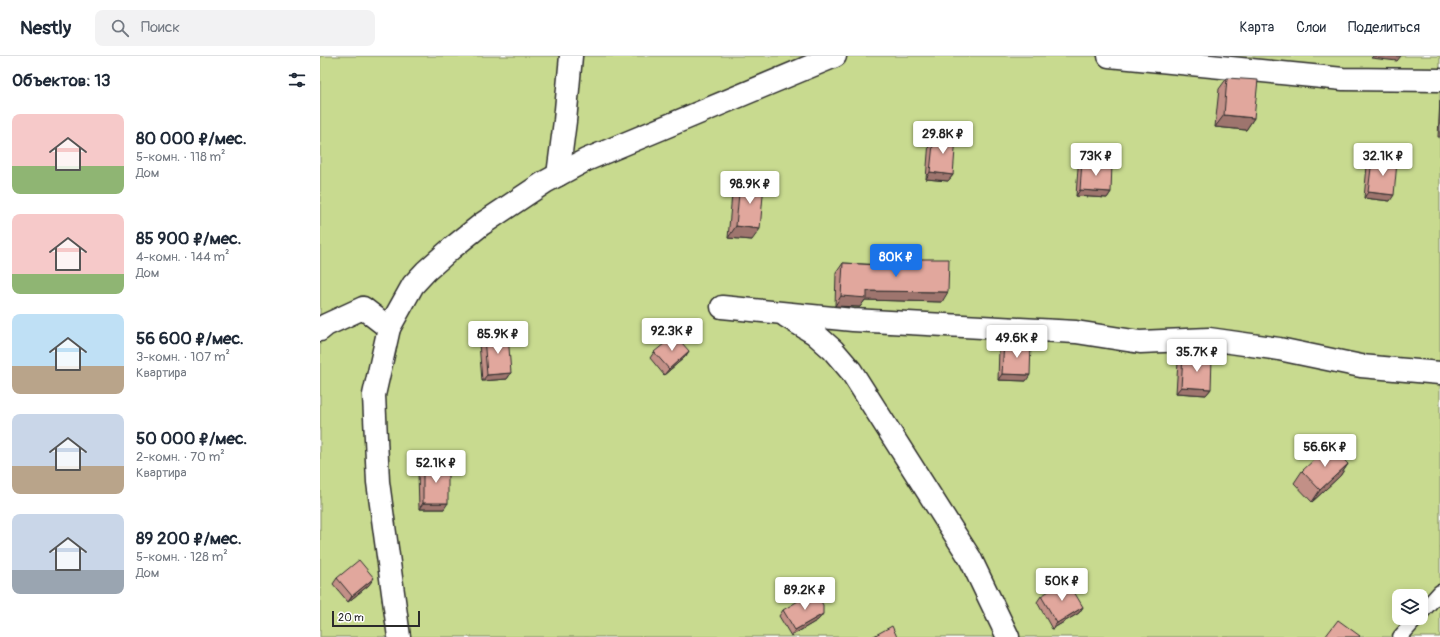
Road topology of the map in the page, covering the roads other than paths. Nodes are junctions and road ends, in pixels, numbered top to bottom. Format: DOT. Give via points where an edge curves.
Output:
graph roads {
  1 [pos="571,56"];
  2 [pos="835,56"];
  3 [pos="1109,56"];
  4 [pos="1440,80"];
  5 [pos="558,176"];
  6 [pos="722,307"];
  7 [pos="779,313"];
  8 [pos="389,328"];
  9 [pos="320,330"];
  10 [pos="1440,373"];
  11 [pos="1440,592"];
  12 [pos="1428,605"];
  13 [pos="1411,625"];
  14 [pos="399,637"];
  15 [pos="1008,637"];
  16 [pos="1400,637"];
  1 -- 5 [label="street" via="566,121"];
  2 -- 5 [label="street" via="586,160"];
  3 -- 4 [label="street" via="1343,80"];
  5 -- 8 [label="street" via="482,224 442,258 413,285"];
  6 -- 7 [label="street"];
  7 -- 10 [label="street" via="853,320 1076,332 1140,342 1209,338 1361,366"];
  7 -- 15 [label="street" via="814,332 834,350 851,371 970,558"];
  8 -- 9 [label="street" via="363,308"];
  8 -- 14 [label="street" via="374,395 378,482"];
  11 -- 12 [label="lane"];
  13 -- 16 [label="lane"];
}
